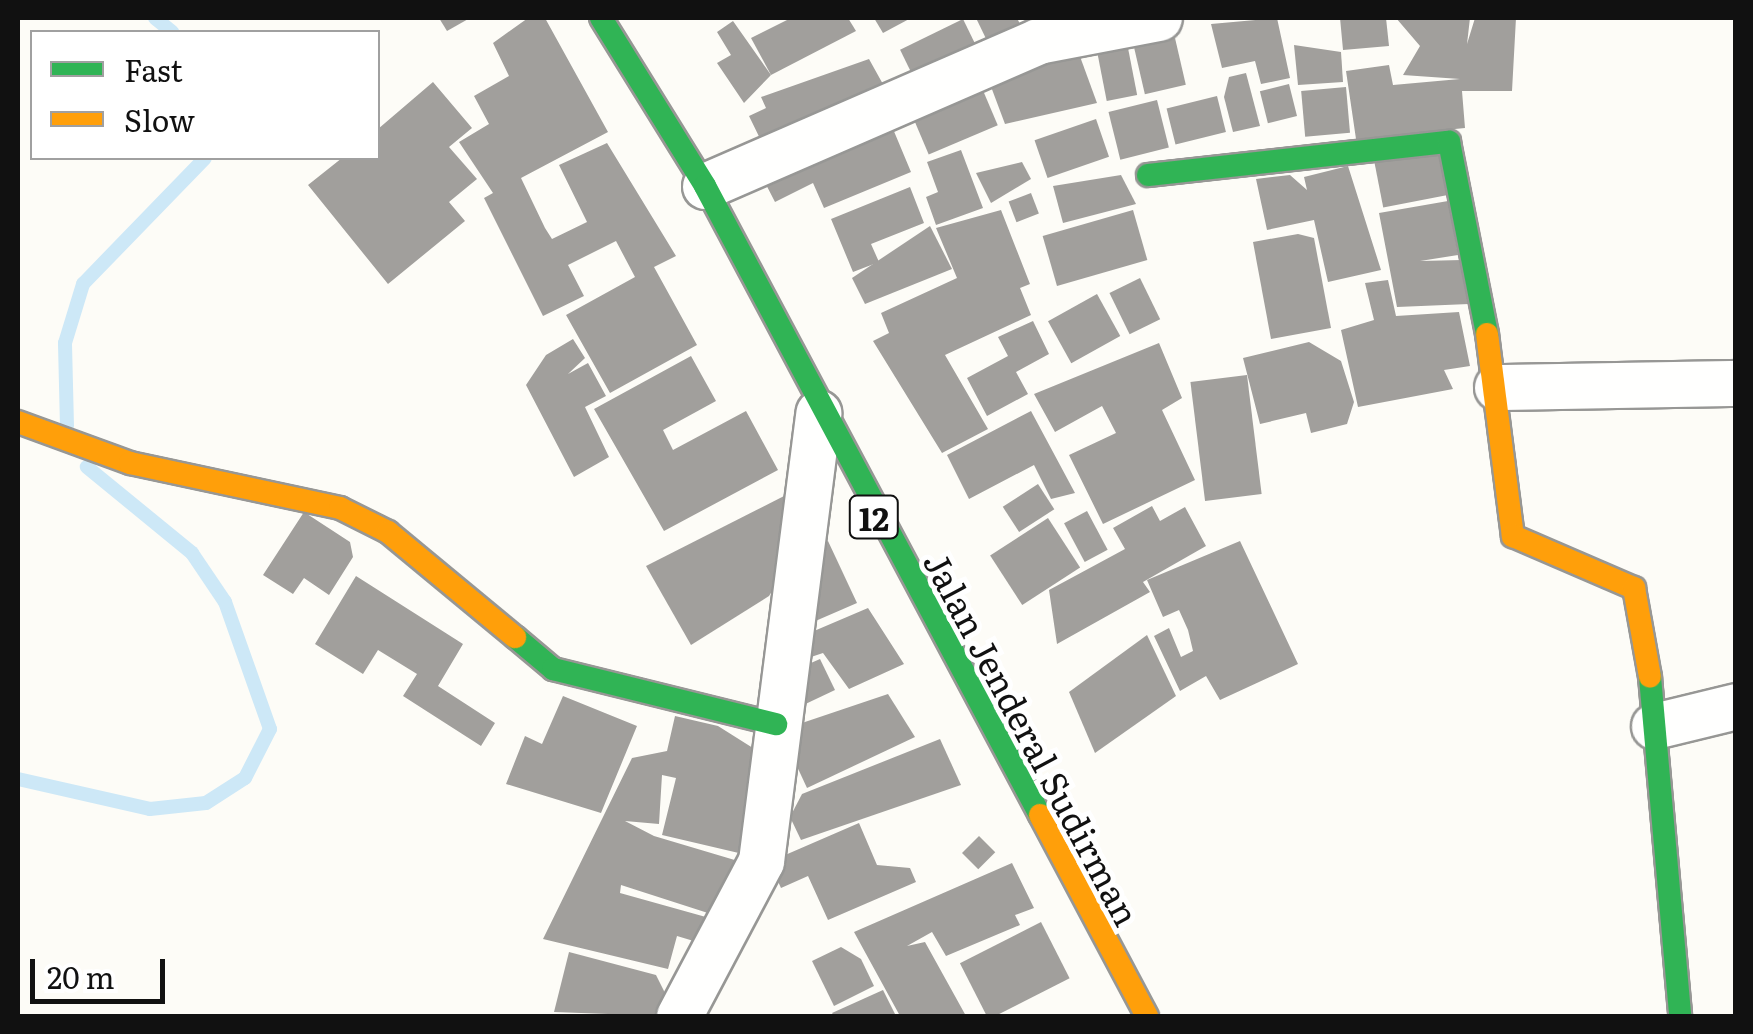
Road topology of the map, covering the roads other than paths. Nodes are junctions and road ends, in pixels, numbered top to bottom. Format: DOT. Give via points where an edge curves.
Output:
graph roads {
  1 [pos="601,18"];
  2 [pos="1159,18"];
  3 [pos="1148,175"];
  4 [pos="705,186"];
  5 [pos="1736,383"];
  6 [pos="1497,387"];
  7 [pos="818,414"];
  8 [pos="28,426"];
  9 [pos="1736,706"];
  10 [pos="776,724"];
  11 [pos="1654,726"];
  12 [pos="678,1016"];
  13 [pos="1147,1016"];
  14 [pos="1680,1016"];
  1 -- 4 [label="main road, Jalan Jenderal Sudirman / 12"];
  2 -- 4 [label="street" via="1038,41"];
  3 -- 6 [label="main road" via="1449,142"];
  4 -- 7 [label="main road, Jalan Jenderal Sudirman / 12"];
  5 -- 6 [label="street"];
  6 -- 11 [label="main road" via="1503,503 1514,536 1634,588"];
  7 -- 10 [label="street"];
  7 -- 13 [label="main road, Jalan Jenderal Sudirman / 12"];
  8 -- 10 [label="main road" via="130,463 340,508 388,532 552,669"];
  9 -- 11 [label="street"];
  10 -- 12 [label="street" via="761,860"];
  11 -- 14 [label="main road"];
}
